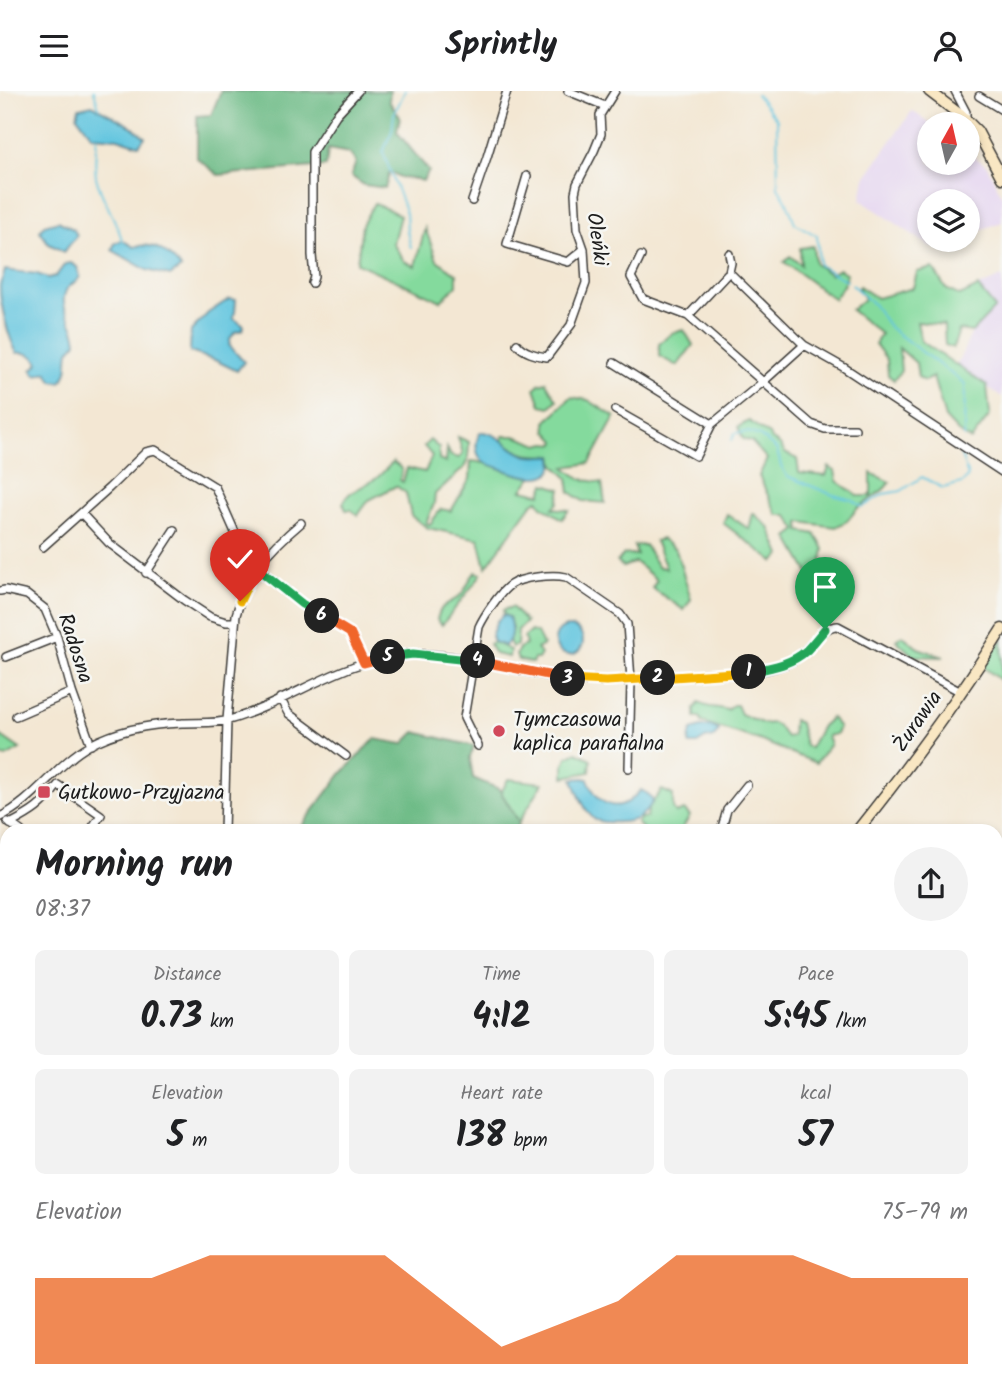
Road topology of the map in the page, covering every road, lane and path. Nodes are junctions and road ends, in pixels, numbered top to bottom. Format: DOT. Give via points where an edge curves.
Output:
graph roads {
  1 [pos="358,91"];
  2 [pos="507,91"];
  3 [pos="568,91"];
  4 [pos="615,91"];
  5 [pos="929,91"];
  6 [pos="955,91"];
  7 [pos="979,96"];
  8 [pos="605,106"];
  9 [pos="1002,110"];
  10 [pos="956,112"];
  11 [pos="966,112"];
  12 [pos="980,136"];
  13 [pos="527,176"];
  14 [pos="1002,178"];
  15 [pos="472,201"];
  16 [pos="584,249"];
  17 [pos="729,254"];
  18 [pos="641,256"];
  19 [pos="729,272"];
  20 [pos="312,283"];
  21 [pos="688,316"];
  22 [pos="517,344"];
  23 [pos="804,345"];
  24 [pos="614,363"];
  25 [pos="763,382"];
  26 [pos="615,410"];
  27 [pos="712,425"];
  28 [pos="855,429"];
  29 [pos="1002,472"];
  30 [pos="81,513"];
  31 [pos="301,523"];
  32 [pos="174,530"];
  33 [pos="43,547"];
  34 [pos="257,568"];
  35 [pos="146,572"];
  36 [pos="0,591"];
  37 [pos="234,622"];
  38 [pos="1002,629"];
  39 [pos="57,637"];
  40 [pos="6,657"];
  41 [pos="472,660"];
  42 [pos="364,663"];
  43 [pos="631,680"];
  44 [pos="72,692"];
  45 [pos="961,692"];
  46 [pos="280,698"];
  47 [pos="16,716"];
  48 [pos="227,720"];
  49 [pos="91,744"];
  50 [pos="478,746"];
  51 [pos="346,756"];
  52 [pos="629,768"];
  53 [pos="747,785"];
  54 [pos="2,817"];
  55 [pos="10,824"];
  56 [pos="95,824"];
  57 [pos="224,824"];
  58 [pos="723,824"];
  59 [pos="862,824"];
  1 -- 20 [label="street" via="312,152"];
  2 -- 15 [label="street"];
  3 -- 8 [label="street"];
  4 -- 8 [label="street, Oleńki"];
  5 -- 10 [label="street"];
  6 -- 11 [label="street"];
  7 -- 9 [label="street"];
  8 -- 16 [label="street, Oleńki" via="600,115 601,134 576,184 577,229"];
  12 -- 14 [label="street"];
  13 -- 16 [label="street, Oleńki" via="507,244 568,261"];
  16 -- 22 [label="street, Oleńki" via="586,283 571,325 547,357 538,357"];
  17 -- 19 [label="street"];
  18 -- 21 [label="street" via="631,277 643,299"];
  19 -- 21 [label="street"];
  19 -- 23 [label="street"];
  21 -- 25 [label="street"];
  23 -- 25 [label="street"];
  23 -- 29 [label="street"];
  24 -- 27 [label="street"];
  25 -- 27 [label="street"];
  25 -- 28 [label="street" via="811,424"];
  26 -- 27 [label="street" via="696,456"];
  30 -- 33 [label="street"];
  30 -- 34 [label="street" via="146,452 155,450 215,487 242,548"];
  30 -- 35 [label="street"];
  31 -- 34 [label="street"];
  32 -- 35 [label="street"];
  34 -- 37 [label="street"];
  34 -- 42 [label="street" via="302,604 350,633"];
  35 -- 37 [label="street" via="209,617"];
  36 -- 39 [label="street, Radosna" via="27,595 45,609"];
  37 -- 48 [label="street"];
  38 -- 45 [label="street, Żurawia"];
  39 -- 40 [label="street"];
  39 -- 44 [label="street, Radosna"];
  41 -- 42 [label="street" via="413,654"];
  41 -- 43 [label="street" via="558,678"];
  41 -- 43 [label="street" via="484,616 509,585 556,575 621,614 627,624"];
  41 -- 50 [label="street" via="464,718"];
  42 -- 46 [label="street"];
  43 -- 45 [label="street" via="767,669 792,661 825,629 838,626"];
  43 -- 52 [label="street"];
  44 -- 47 [label="street"];
  44 -- 49 [label="street, Radosna"];
  45 -- 59 [label="street, Żurawia"];
  46 -- 48 [label="street"];
  46 -- 51 [label="street" via="288,713"];
  48 -- 49 [label="street" via="135,728"];
  48 -- 57 [label="street"];
  49 -- 54 [label="street"];
  53 -- 58 [label="street" via="727,810"];
  54 -- 55 [label="street"];
  55 -- 56 [label="street" via="32,813 58,785 102,814"];
}
